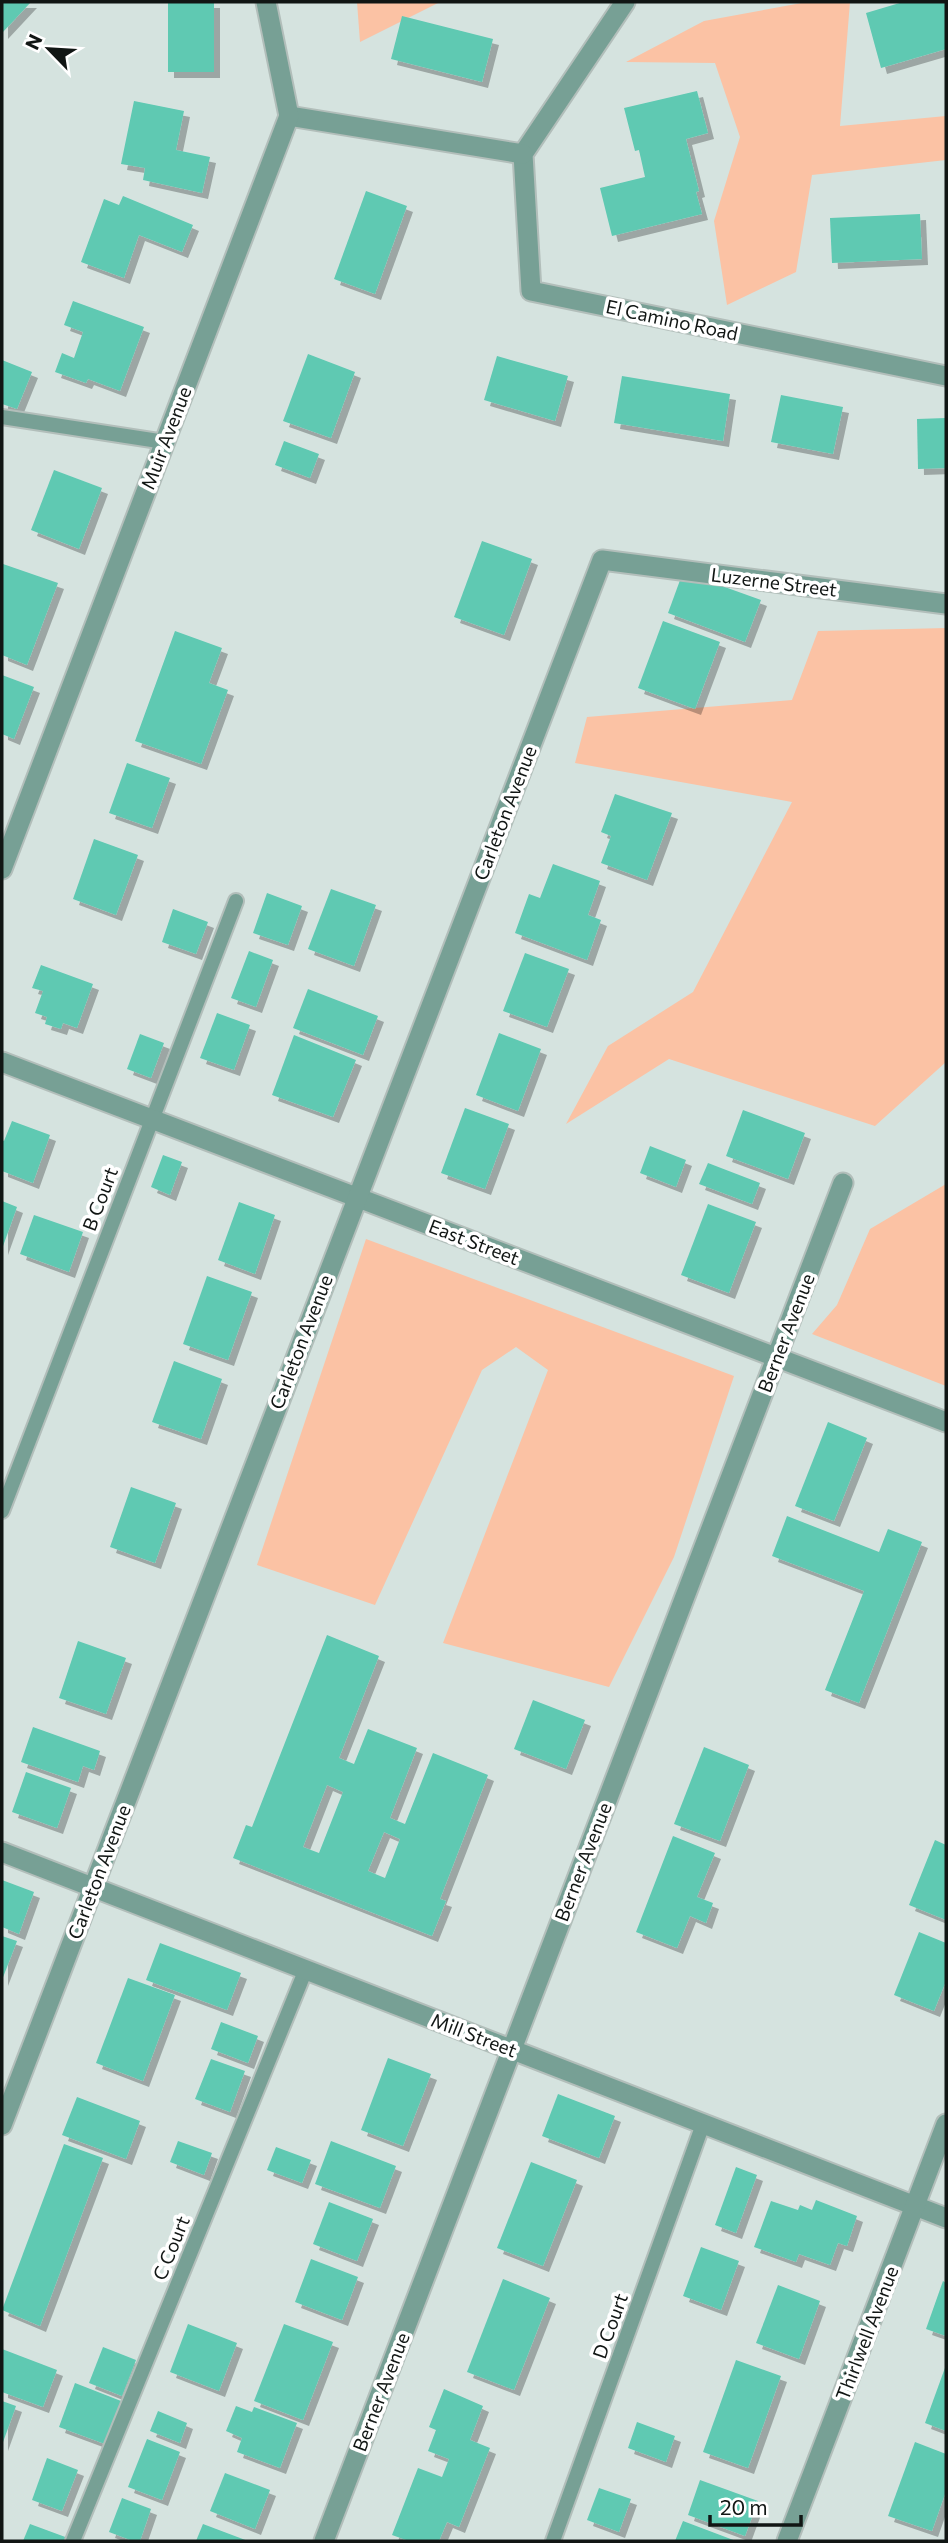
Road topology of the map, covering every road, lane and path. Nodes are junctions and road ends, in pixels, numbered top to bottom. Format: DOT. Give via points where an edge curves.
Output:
graph roads {
  1 [pos="267,2"];
  2 [pos="625,2"];
  3 [pos="289,117"];
  4 [pos="523,154"];
  5 [pos="946,376"];
  6 [pos="2,417"];
  7 [pos="164,442"];
  8 [pos="601,560"];
  9 [pos="946,604"];
  10 [pos="2,869"];
  11 [pos="236,901"];
  12 [pos="2,1062"];
  13 [pos="152,1119"];
  14 [pos="843,1183"];
  15 [pos="357,1198"];
  16 [pos="776,1357"];
  17 [pos="946,1422"];
  18 [pos="2,1511"];
  19 [pos="2,1852"];
  20 [pos="93,1887"];
  21 [pos="306,1969"];
  22 [pos="511,2049"];
  23 [pos="2,2124"];
  24 [pos="703,2124"];
  25 [pos="946,2124"];
  26 [pos="916,2207"];
  27 [pos="946,2218"];
  28 [pos="73,2541"];
  29 [pos="324,2541"];
  30 [pos="553,2541"];
  31 [pos="786,2541"];
  1 -- 3 [label="street"];
  2 -- 4 [label="street"];
  3 -- 4 [label="street"];
  3 -- 7 [label="street, Muir Avenue"];
  4 -- 5 [label="street, El Camino Road" via="531,290"];
  6 -- 7 [label="lane"];
  7 -- 10 [label="street, Muir Avenue"];
  8 -- 9 [label="street, Luzerne Street"];
  8 -- 15 [label="street, Carleton Avenue"];
  11 -- 13 [label="lane, B Court"];
  12 -- 13 [label="street, East Street"];
  13 -- 15 [label="street, East Street"];
  13 -- 18 [label="lane, B Court"];
  14 -- 16 [label="street, Berner Avenue"];
  15 -- 16 [label="street, East Street"];
  15 -- 20 [label="street, Carleton Avenue"];
  16 -- 17 [label="street, East Street"];
  16 -- 22 [label="street, Berner Avenue"];
  19 -- 20 [label="street, Mill Street"];
  20 -- 21 [label="street, Mill Street"];
  20 -- 23 [label="street, Carleton Avenue"];
  21 -- 22 [label="street, Mill Street"];
  21 -- 28 [label="lane, C Court"];
  22 -- 24 [label="street, Mill Street"];
  22 -- 29 [label="street, Berner Avenue"];
  24 -- 26 [label="street, Mill Street"];
  24 -- 30 [label="lane, D Court"];
  25 -- 26 [label="street, Thirlwell Avenue"];
  26 -- 27 [label="street, Mill Street"];
  26 -- 31 [label="street, Thirlwell Avenue"];
}
